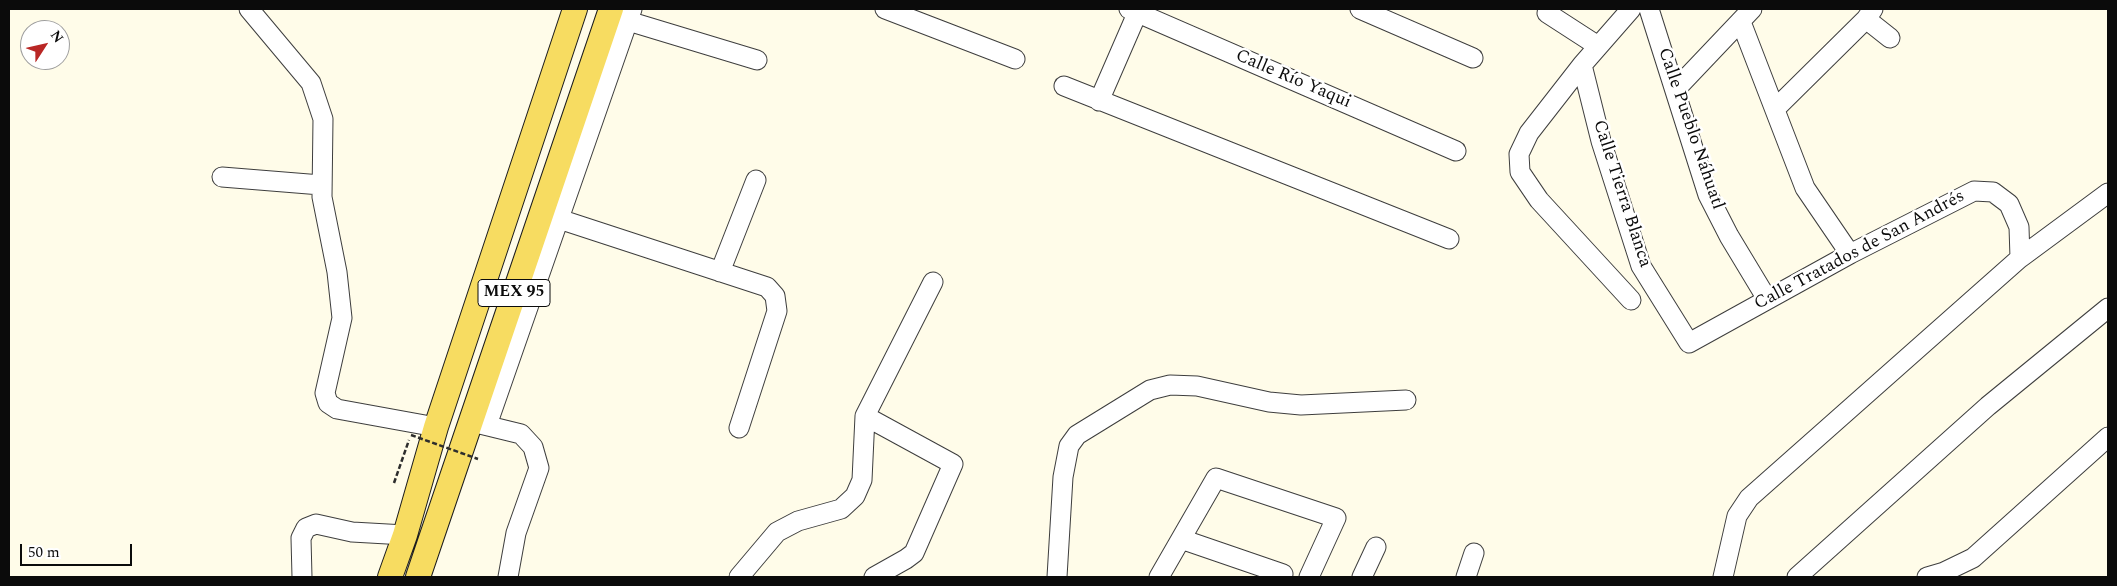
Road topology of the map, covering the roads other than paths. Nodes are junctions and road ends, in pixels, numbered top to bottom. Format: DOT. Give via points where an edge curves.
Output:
graph roads {
  1 [pos="249,9"];
  2 [pos="575,9"];
  3 [pos="885,9"];
  4 [pos="1360,9"];
  5 [pos="1630,9"];
  6 [pos="1649,9"];
  7 [pos="1135,10"];
  8 [pos="624,13"];
  9 [pos="1547,13"];
  10 [pos="1870,14"];
  11 [pos="1746,15"];
  12 [pos="1890,38"];
  13 [pos="1598,46"];
  14 [pos="1473,58"];
  15 [pos="1016,59"];
  16 [pos="757,60"];
  17 [pos="1582,65"];
  18 [pos="1064,86"];
  19 [pos="1676,89"];
  20 [pos="1099,101"];
  21 [pos="1775,109"];
  22 [pos="1456,151"];
  23 [pos="222,176"];
  24 [pos="756,180"];
  25 [pos="321,185"];
  26 [pos="2108,193"];
  27 [pos="559,219"];
  28 [pos="1449,239"];
  29 [pos="1850,254"];
  30 [pos="2020,258"];
  31 [pos="720,272"];
  32 [pos="933,282"];
  33 [pos="1767,299"];
  34 [pos="1631,300"];
  35 [pos="2108,308"];
  36 [pos="1689,343"];
  37 [pos="1406,400"];
  38 [pos="865,416"];
  39 [pos="478,424"];
  40 [pos="436,427"];
  41 [pos="739,428"];
  42 [pos="2108,437"];
  43 [pos="405,535"];
  44 [pos="1181,539"];
  45 [pos="1376,547"];
  46 [pos="1474,553"];
  47 [pos="1283,574"];
  48 [pos="302,577"];
  49 [pos="390,577"];
  50 [pos="418,577"];
  51 [pos="508,577"];
  52 [pos="739,577"];
  53 [pos="874,577"];
  54 [pos="1057,577"];
  55 [pos="1159,577"];
  56 [pos="1309,577"];
  57 [pos="1362,577"];
  58 [pos="1466,577"];
  59 [pos="1723,577"];
  60 [pos="1797,577"];
  61 [pos="1927,577"];
  1 -- 25 [label="street" via="311,83 322,119"];
  2 -- 40 [label="main road, MEX 95"];
  3 -- 15 [label="street"];
  4 -- 14 [label="street"];
  5 -- 13 [label="street"];
  6 -- 19 [label="street, Calle Pueblo Náhuatl"];
  7 -- 20 [label="street"];
  7 -- 22 [label="street, Calle Río Yaqui"];
  8 -- 16 [label="street"];
  8 -- 27 [label="street"];
  8 -- 39 [label="main road, MEX 95"];
  9 -- 13 [label="street"];
  10 -- 12 [label="street"];
  10 -- 21 [label="street"];
  11 -- 19 [label="street"];
  11 -- 21 [label="street"];
  13 -- 17 [label="street"];
  17 -- 34 [label="street" via="1529,133 1519,154 1520,172 1539,200"];
  17 -- 36 [label="street, Calle Tierra Blanca" via="1601,140 1641,266"];
  18 -- 20 [label="street"];
  19 -- 33 [label="street, Calle Pueblo Náhuatl" via="1708,195"];
  20 -- 28 [label="street"];
  21 -- 29 [label="street" via="1805,188"];
  23 -- 25 [label="street"];
  24 -- 31 [label="street"];
  25 -- 40 [label="street" via="342,318 325,393 328,403 337,409"];
  26 -- 30 [label="street"];
  27 -- 31 [label="street"];
  27 -- 39 [label="street"];
  29 -- 30 [label="street, Calle Tratados de San Andrés" via="1974,191 1993,192 2009,204 2019,227"];
  29 -- 33 [label="street, Calle Tratados de San Andrés"];
  30 -- 59 [label="street" via="1749,498 1737,516"];
  31 -- 41 [label="street" via="767,287 775,296 777,311"];
  32 -- 38 [label="street"];
  33 -- 36 [label="street, Calle Tratados de San Andrés"];
  35 -- 60 [label="street" via="1988,406"];
  37 -- 54 [label="street" via="1301,405 1269,402 1197,386 1170,385 1150,390 1078,435 1069,446 1063,477"];
  38 -- 52 [label="street" via="862,480 855,496 841,509 798,521 777,532"];
  38 -- 53 [label="street" via="953,464 914,552"];
  39 -- 50 [label="main road, MEX 95"];
  39 -- 51 [label="street" via="521,434 533,447 539,468 516,534"];
  40 -- 43 [label="main road, MEX 95"];
  42 -- 61 [label="street" via="1973,558"];
  43 -- 48 [label="street" via="352,532 316,524 306,528 301,538"];
  43 -- 49 [label="main road, MEX 95"];
  44 -- 47 [label="street"];
  44 -- 55 [label="street"];
  44 -- 56 [label="street" via="1216,478 1336,518"];
  45 -- 57 [label="street"];
  46 -- 58 [label="street"];
}
